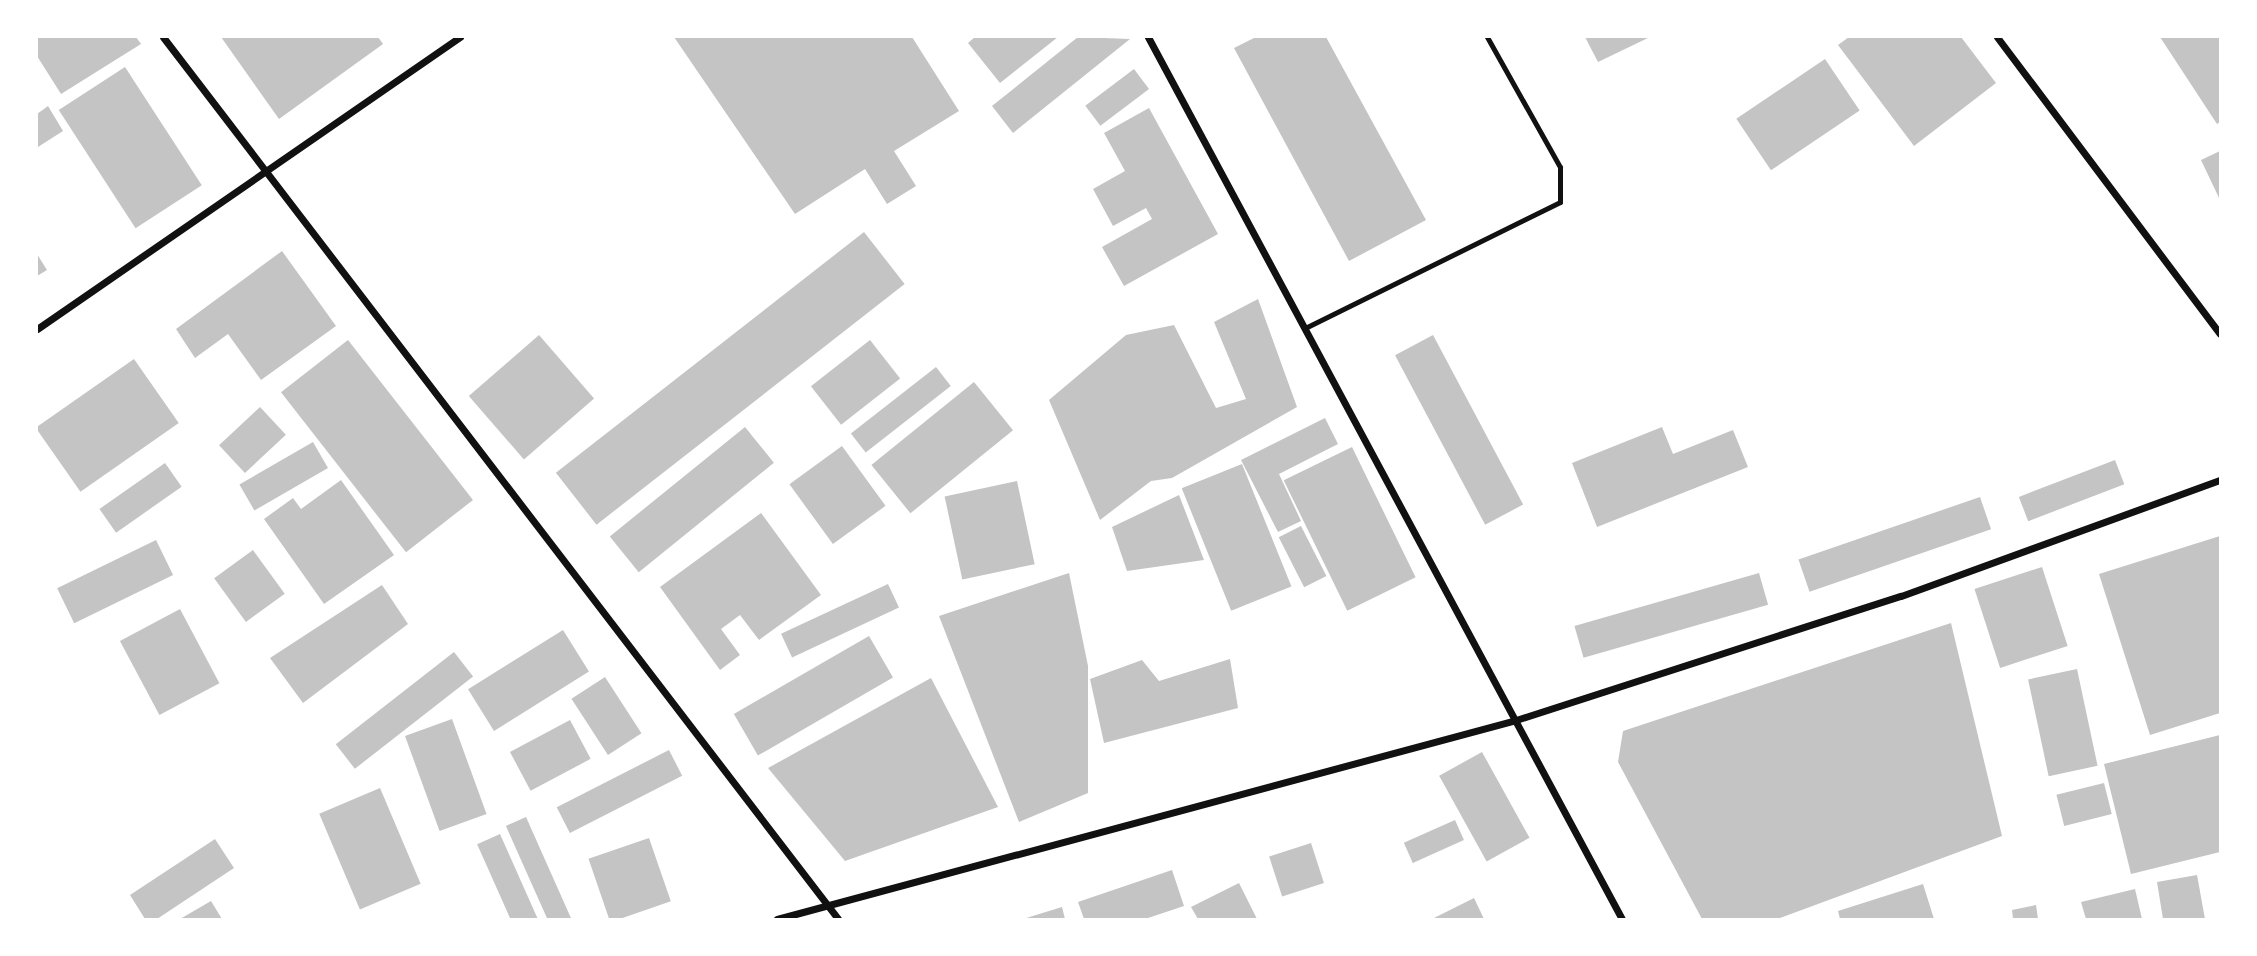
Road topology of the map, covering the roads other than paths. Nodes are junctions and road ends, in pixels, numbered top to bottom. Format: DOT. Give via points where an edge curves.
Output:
graph roads {
  1 [pos="163,37"];
  2 [pos="460,37"];
  3 [pos="1148,37"];
  4 [pos="1487,37"];
  5 [pos="1997,37"];
  6 [pos="264,168"];
  7 [pos="1305,328"];
  8 [pos="37,329"];
  9 [pos="2220,334"];
  10 [pos="2220,480"];
  11 [pos="1516,720"];
  12 [pos="826,904"];
  13 [pos="777,919"];
  14 [pos="838,919"];
  15 [pos="1622,919"];
  1 -- 6 [label="street"];
  2 -- 6 [label="street"];
  3 -- 7 [label="street"];
  4 -- 7 [label="lane" via="1560,167 1560,202"];
  5 -- 9 [label="street"];
  6 -- 8 [label="street"];
  6 -- 12 [label="street"];
  7 -- 11 [label="street"];
  10 -- 11 [label="street" via="1901,596"];
  11 -- 12 [label="street"];
  11 -- 15 [label="street"];
  12 -- 13 [label="street"];
  12 -- 14 [label="street"];
}
